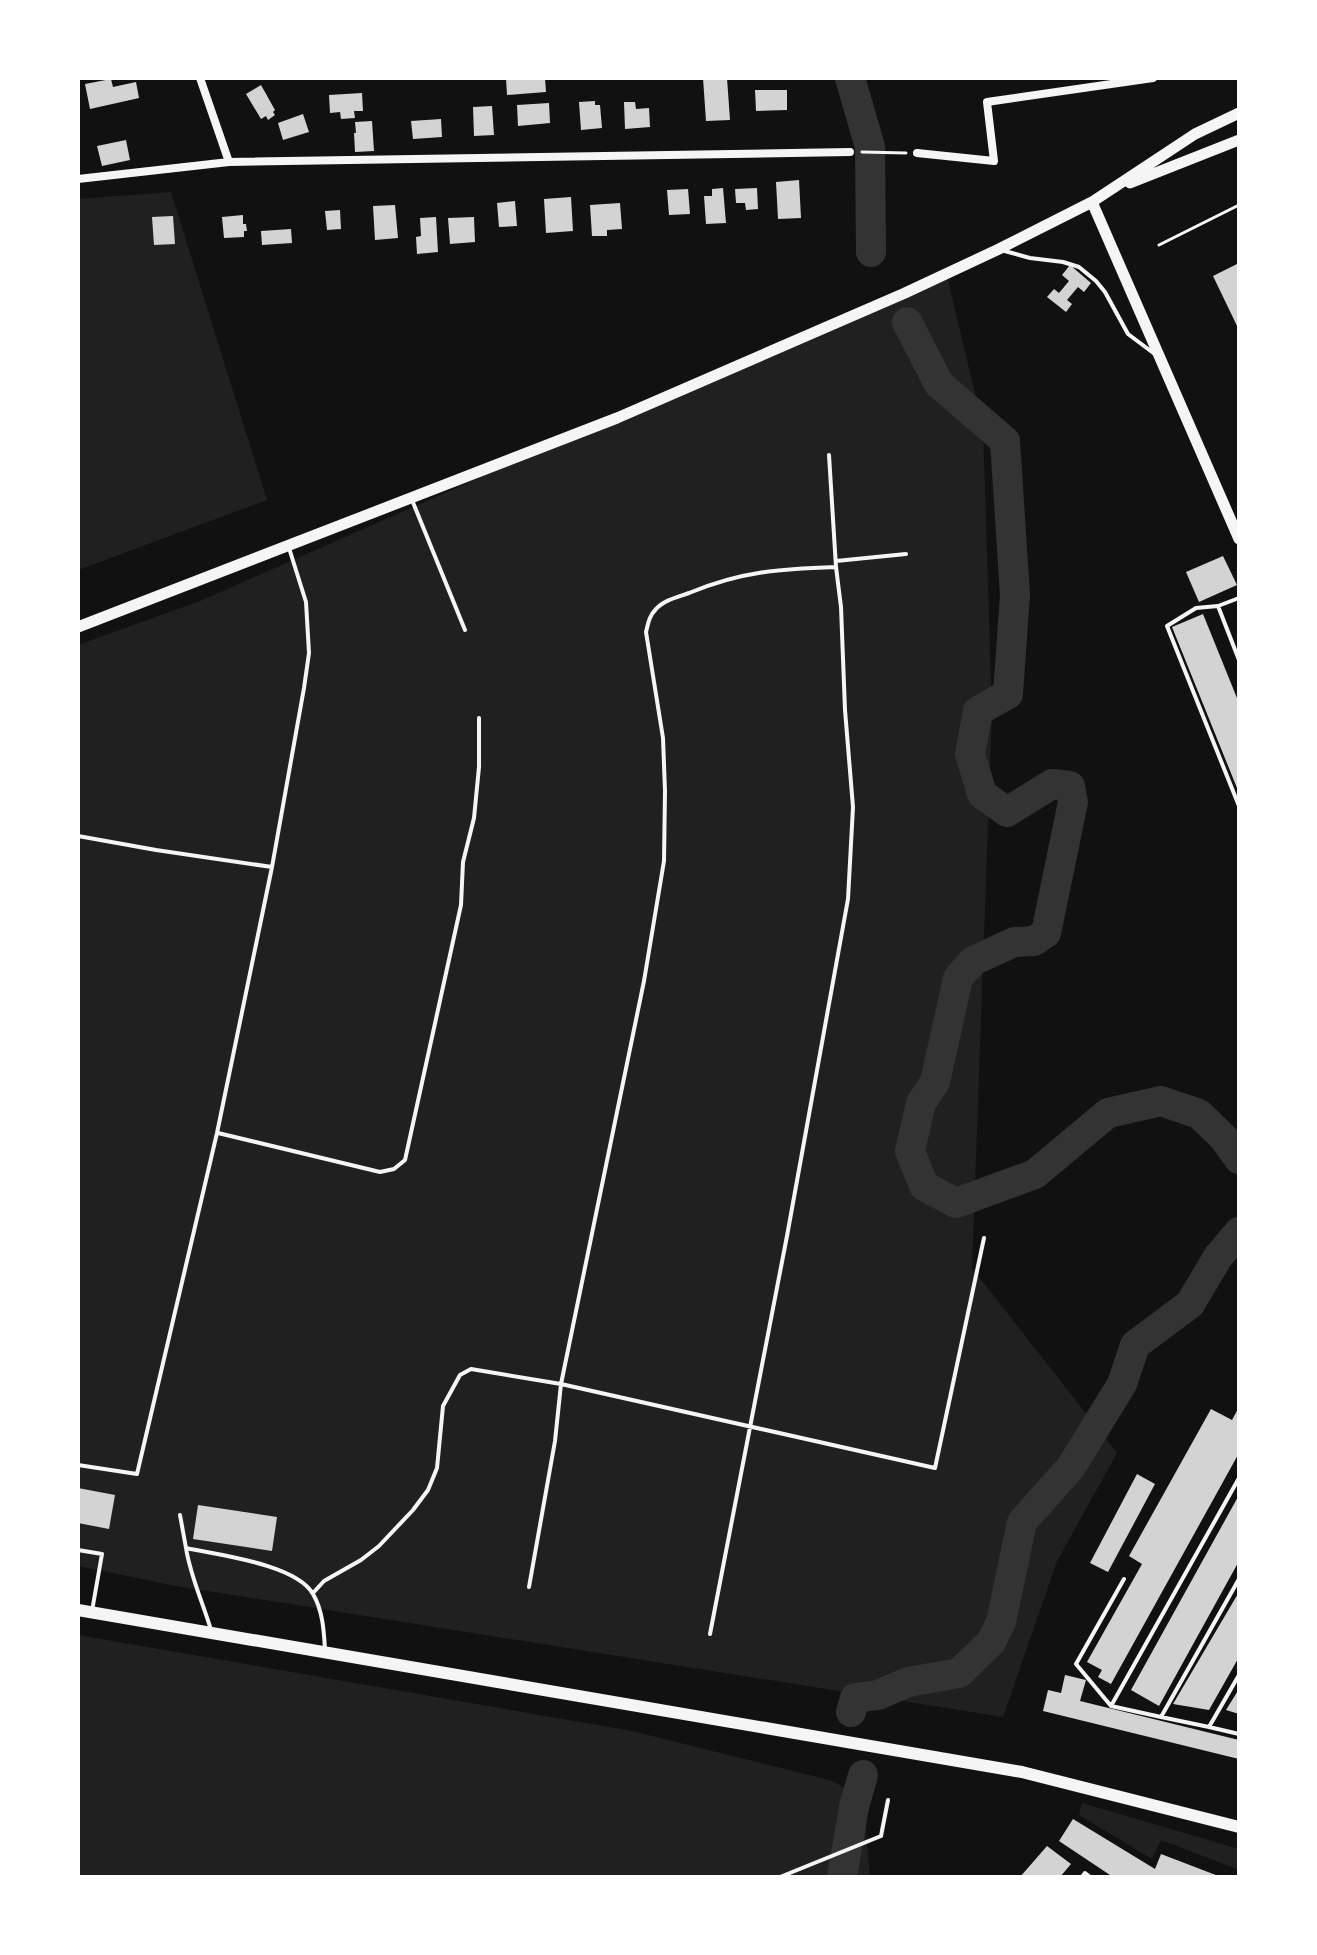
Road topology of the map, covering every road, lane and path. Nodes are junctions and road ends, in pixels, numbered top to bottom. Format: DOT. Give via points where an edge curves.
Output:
graph roads {
  1 [pos="200,78"];
  2 [pos="1153,78"];
  3 [pos="1239,113"];
  4 [pos="1239,140"];
  5 [pos="850,152"];
  6 [pos="917,153"];
  7 [pos="229,162"];
  8 [pos="78,179"];
  9 [pos="1111,191"];
  10 [pos="1092,202"];
  11 [pos="1239,205"];
  12 [pos="1159,245"];
  13 [pos="999,249"];
  14 [pos="1159,358"];
  15 [pos="829,455"];
  16 [pos="411,498"];
  17 [pos="1239,539"];
  18 [pos="288,545"];
  19 [pos="906,554"];
  20 [pos="836,564"];
  21 [pos="1239,598"];
  22 [pos="1218,606"];
  23 [pos="78,627"];
  24 [pos="465,630"];
  25 [pos="1239,660"];
  26 [pos="479,718"];
  27 [pos="1238,802"];
  28 [pos="78,836"];
  29 [pos="272,867"];
  30 [pos="217,1133"];
  31 [pos="984,1238"];
  32 [pos="561,1384"];
  33 [pos="749,1426"];
  34 [pos="78,1465"];
  35 [pos="1239,1478"];
  36 [pos="180,1515"];
  37 [pos="186,1548"];
  38 [pos="78,1550"];
  39 [pos="1124,1579"];
  40 [pos="1239,1579"];
  41 [pos="529,1587"];
  42 [pos="313,1593"];
  43 [pos="78,1610"];
  44 [pos="92,1612"];
  45 [pos="212,1632"];
  46 [pos="710,1634"];
  47 [pos="326,1652"];
  48 [pos="1239,1675"];
  49 [pos="1111,1706"];
  50 [pos="1161,1717"];
  51 [pos="1209,1727"];
  52 [pos="1239,1734"];
  53 [pos="888,1800"];
  54 [pos="1239,1827"];
  55 [pos="780,1877"];
  56 [pos="1082,1877"];
  57 [pos="1090,1877"];
  1 -- 7 [label="street"];
  2 -- 6 [label="street" via="987,102 994,161"];
  3 -- 9 [label="main road" via="1195,134"];
  4 -- 9 [label="main road"];
  5 -- 6 [label="path"];
  5 -- 7 [label="street"];
  7 -- 8 [label="street"];
  9 -- 10 [label="main road"];
  10 -- 13 [label="main road"];
  10 -- 14 [label="main road"];
  11 -- 12 [label="path"];
  13 -- 14 [label="lane" via="1079,267 1105,292 1128,334"];
  13 -- 16 [label="main road" via="617,418"];
  14 -- 17 [label="main road"];
  15 -- 20 [label="lane"];
  16 -- 18 [label="main road"];
  16 -- 24 [label="lane"];
  18 -- 23 [label="main road"];
  18 -- 29 [label="lane" via="306,602 309,653"];
  19 -- 20 [label="lane"];
  20 -- 32 [label="lane" via="732,578 667,601 649,619 646,632 663,738 664,861"];
  20 -- 33 [label="lane" via="853,807 848,899"];
  21 -- 22 [label="lane"];
  22 -- 25 [label="lane"];
  22 -- 27 [label="lane" via="1196,608 1167,626"];
  26 -- 30 [label="lane" via="479,767 461,905 405,1160 380,1172"];
  28 -- 29 [label="lane"];
  29 -- 30 [label="lane"];
  30 -- 34 [label="lane" via="137,1474"];
  31 -- 33 [label="lane" via="935,1468"];
  32 -- 33 [label="lane"];
  32 -- 41 [label="lane"];
  32 -- 42 [label="lane" via="471,1369 460,1375 443,1406 437,1468 428,1490 379,1546"];
  33 -- 46 [label="lane"];
  35 -- 49 [label="lane"];
  36 -- 37 [label="lane"];
  37 -- 42 [label="lane" via="285,1572"];
  37 -- 45 [label="lane"];
  38 -- 44 [label="lane" via="102,1554"];
  39 -- 49 [label="lane" via="1076,1664"];
  40 -- 50 [label="lane"];
  42 -- 47 [label="lane"];
  43 -- 44 [label="main road"];
  44 -- 45 [label="main road"];
  45 -- 47 [label="main road"];
  47 -- 54 [label="main road" via="1022,1772"];
  48 -- 51 [label="lane"];
  49 -- 50 [label="lane"];
  50 -- 51 [label="lane"];
  51 -- 52 [label="lane"];
  53 -- 55 [label="lane" via="881,1836"];
  56 -- 57 [label="lane"];
}
